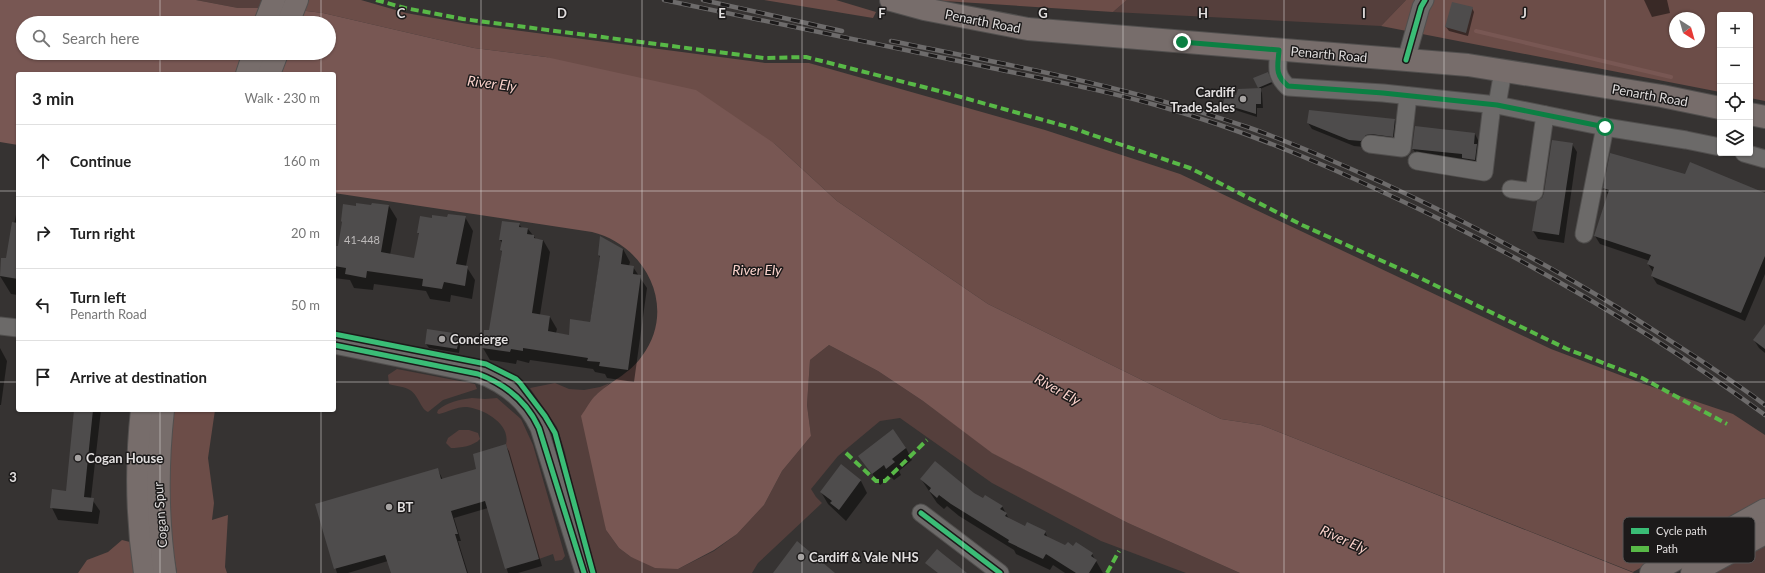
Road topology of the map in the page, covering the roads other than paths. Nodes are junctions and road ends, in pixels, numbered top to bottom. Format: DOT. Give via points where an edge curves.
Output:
graph roads {
  1 [pos="274,0"];
  2 [pos="297,0"];
  3 [pos="891,0"];
  4 [pos="1425,0"];
  5 [pos="268,16"];
  6 [pos="291,16"];
  7 [pos="1279,50"];
  8 [pos="252,60"];
  9 [pos="274,60"];
  10 [pos="1406,60"];
  11 [pos="1503,71"];
  12 [pos="248,72"];
  13 [pos="270,72"];
  14 [pos="1408,96"];
  15 [pos="1494,105"];
  16 [pos="1717,107"];
  17 [pos="1544,115"];
  18 [pos="1753,115"];
  19 [pos="1765,117"];
  20 [pos="1605,127"];
  21 [pos="1370,144"];
  22 [pos="1717,146"];
  23 [pos="1753,156"];
  24 [pos="1765,159"];
  25 [pos="1417,162"];
  26 [pos="1512,189"];
  27 [pos="1584,234"];
  28 [pos="0,326"];
  29 [pos="16,328"];
  30 [pos="336,345"];
  31 [pos="142,412"];
  32 [pos="163,412"];
  33 [pos="1765,510"];
  34 [pos="921,513"];
  35 [pos="1752,517"];
  36 [pos="1765,533"];
  37 [pos="1755,538"];
  38 [pos="1669,563"];
  39 [pos="1710,563"];
  40 [pos="145,573"];
  41 [pos="166,573"];
  42 [pos="584,573"];
  43 [pos="1000,573"];
  44 [pos="1651,573"];
  45 [pos="1692,573"];
  1 -- 5 [label="main road"];
  2 -- 6 [label="main road"];
  3 -- 7 [label="main road, Penarth Road" via="1028,30"];
  4 -- 10 [label="street"];
  7 -- 10 [label="main road, Penarth Road"];
  7 -- 14 [label="street" via="1279,79 1288,86"];
  8 -- 12 [label="main road"];
  9 -- 13 [label="main road"];
  10 -- 11 [label="main road, Penarth Road" via="1468,65"];
  11 -- 15 [label="street"];
  11 -- 16 [label="main road, Penarth Road" via="1662,96"];
  14 -- 15 [label="street"];
  14 -- 21 [label="street" via="1402,148"];
  15 -- 17 [label="street"];
  15 -- 25 [label="street" via="1484,172"];
  17 -- 20 [label="street"];
  17 -- 26 [label="street" via="1534,192"];
  18 -- 19 [label="main road"];
  20 -- 22 [label="street"];
  20 -- 27 [label="street"];
  23 -- 24 [label="street"];
  28 -- 29 [label="street"];
  30 -- 42 [label="street" via="478,374 500,385 528,408 539,428"];
  31 -- 40 [label="main road, Cogan Spur" via="139,441 139,514"];
  32 -- 41 [label="main road, Cogan Spur" via="158,478"];
  33 -- 35 [label="main road"];
  34 -- 43 [label="street"];
  36 -- 37 [label="main road"];
  38 -- 44 [label="main road"];
  39 -- 45 [label="main road"];
}
